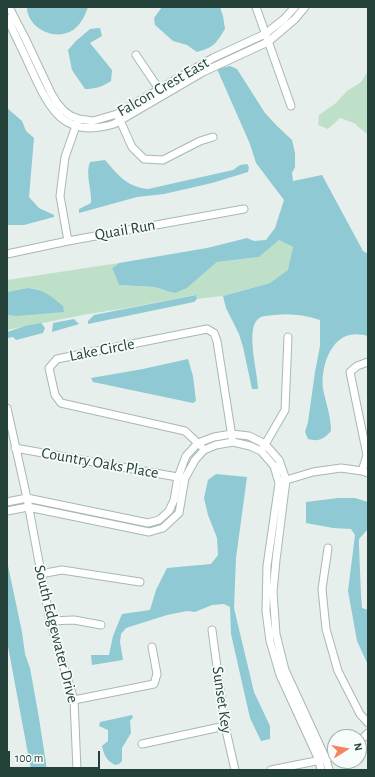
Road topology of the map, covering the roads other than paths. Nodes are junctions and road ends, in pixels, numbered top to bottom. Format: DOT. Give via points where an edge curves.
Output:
graph roads {
  1 [pos="8,7"];
  2 [pos="256,7"];
  3 [pos="295,7"];
  4 [pos="305,7"];
  5 [pos="7,18"];
  6 [pos="265,34"];
  7 [pos="268,42"];
  8 [pos="136,55"];
  9 [pos="218,55"];
  10 [pos="222,62"];
  11 [pos="38,74"];
  12 [pos="161,92"];
  13 [pos="291,106"];
  14 [pos="119,117"];
  15 [pos="79,119"];
  16 [pos="76,126"];
  17 [pos="213,137"];
  18 [pos="244,209"];
  19 [pos="68,241"];
  20 [pos="7,254"];
  21 [pos="288,337"];
  22 [pos="368,362"];
  23 [pos="7,408"];
  24 [pos="232,438"];
  25 [pos="198,443"];
  26 [pos="265,444"];
  27 [pos="15,448"];
  28 [pos="204,450"];
  29 [pos="260,451"];
  30 [pos="365,472"];
  31 [pos="182,478"];
  32 [pos="283,481"];
  33 [pos="27,498"];
  34 [pos="7,502"];
  35 [pos="28,507"];
  36 [pos="7,511"];
  37 [pos="165,515"];
  38 [pos="170,521"];
  39 [pos="328,548"];
  40 [pos="40,574"];
  41 [pos="140,582"];
  42 [pos="50,622"];
  43 [pos="101,626"];
  44 [pos="212,630"];
  45 [pos="152,647"];
  46 [pos="74,700"];
  47 [pos="368,724"];
  48 [pos="225,726"];
  49 [pos="142,744"];
  50 [pos="327,757"];
  51 [pos="322,759"];
  52 [pos="77,770"];
  53 [pos="235,770"];
  54 [pos="271,770"];
  55 [pos="321,770"];
  56 [pos="329,770"];
  1 -- 11 [label="street, Falcon Crest East" via="20,28"];
  2 -- 6 [label="street"];
  3 -- 6 [label="street, Falcon Crest East"];
  4 -- 7 [label="street, Falcon Crest East"];
  5 -- 11 [label="street, Falcon Crest East"];
  6 -- 7 [label="street"];
  6 -- 9 [label="street, Falcon Crest East"];
  7 -- 10 [label="street, Falcon Crest East"];
  7 -- 13 [label="street"];
  8 -- 12 [label="street"];
  9 -- 10 [label="street"];
  9 -- 12 [label="street, Falcon Crest East"];
  10 -- 12 [label="street, Falcon Crest East"];
  11 -- 15 [label="street, Falcon Crest East" via="64,111"];
  11 -- 16 [label="street, Falcon Crest East" via="43,95 53,111"];
  12 -- 14 [label="street, Falcon Crest East"];
  14 -- 15 [label="street, Falcon Crest East" via="92,121"];
  14 -- 16 [label="street, Falcon Crest East" via="103,127"];
  14 -- 17 [label="street" via="132,146 144,159 163,160 200,140"];
  15 -- 16 [label="street"];
  16 -- 19 [label="street" via="65,157 60,196"];
  18 -- 19 [label="street, Quail Run"];
  19 -- 20 [label="street, Quail Run"];
  21 -- 26 [label="street" via="285,410"];
  22 -- 30 [label="street" via="350,372 368,455"];
  23 -- 27 [label="street, South Edgewater Drive"];
  24 -- 25 [label="street" via="214,437"];
  24 -- 25 [label="street, Lake Circle" via="217,341 214,333 207,329 57,359 49,368 55,395 60,403 184,431"];
  24 -- 26 [label="street" via="249,436"];
  24 -- 28 [label="street"];
  24 -- 29 [label="street"];
  25 -- 28 [label="street, Lake Circle"];
  25 -- 31 [label="street" via="186,456"];
  26 -- 29 [label="street"];
  26 -- 32 [label="street" via="279,460"];
  27 -- 31 [label="street, Country Oaks Place"];
  27 -- 33 [label="street, South Edgewater Drive"];
  28 -- 31 [label="street"];
  29 -- 32 [label="street"];
  30 -- 32 [label="street" via="341,468 313,472"];
  31 -- 37 [label="street"];
  31 -- 38 [label="street" via="179,513"];
  32 -- 51 [label="street" via="267,566 266,611 273,633 270,641 280,675"];
  33 -- 34 [label="street"];
  33 -- 35 [label="street, South Edgewater Drive"];
  33 -- 37 [label="street" via="148,523"];
  35 -- 36 [label="street"];
  35 -- 38 [label="street" via="149,532 163,528"];
  35 -- 40 [label="street, South Edgewater Drive"];
  37 -- 38 [label="street"];
  39 -- 47 [label="street" via="322,589 326,629 338,671 360,714"];
  40 -- 41 [label="street" via="62,570"];
  40 -- 42 [label="street, South Edgewater Drive"];
  42 -- 43 [label="street" via="74,620"];
  42 -- 46 [label="street, South Edgewater Drive"];
  44 -- 48 [label="street, Sunset Key"];
  45 -- 46 [label="street" via="157,674 154,684"];
  46 -- 52 [label="street, South Edgewater Drive"];
  48 -- 49 [label="street"];
  48 -- 53 [label="street, Sunset Key"];
  50 -- 51 [label="street"];
  51 -- 54 [label="street"];
  51 -- 55 [label="street"];
  51 -- 56 [label="street"];
}
